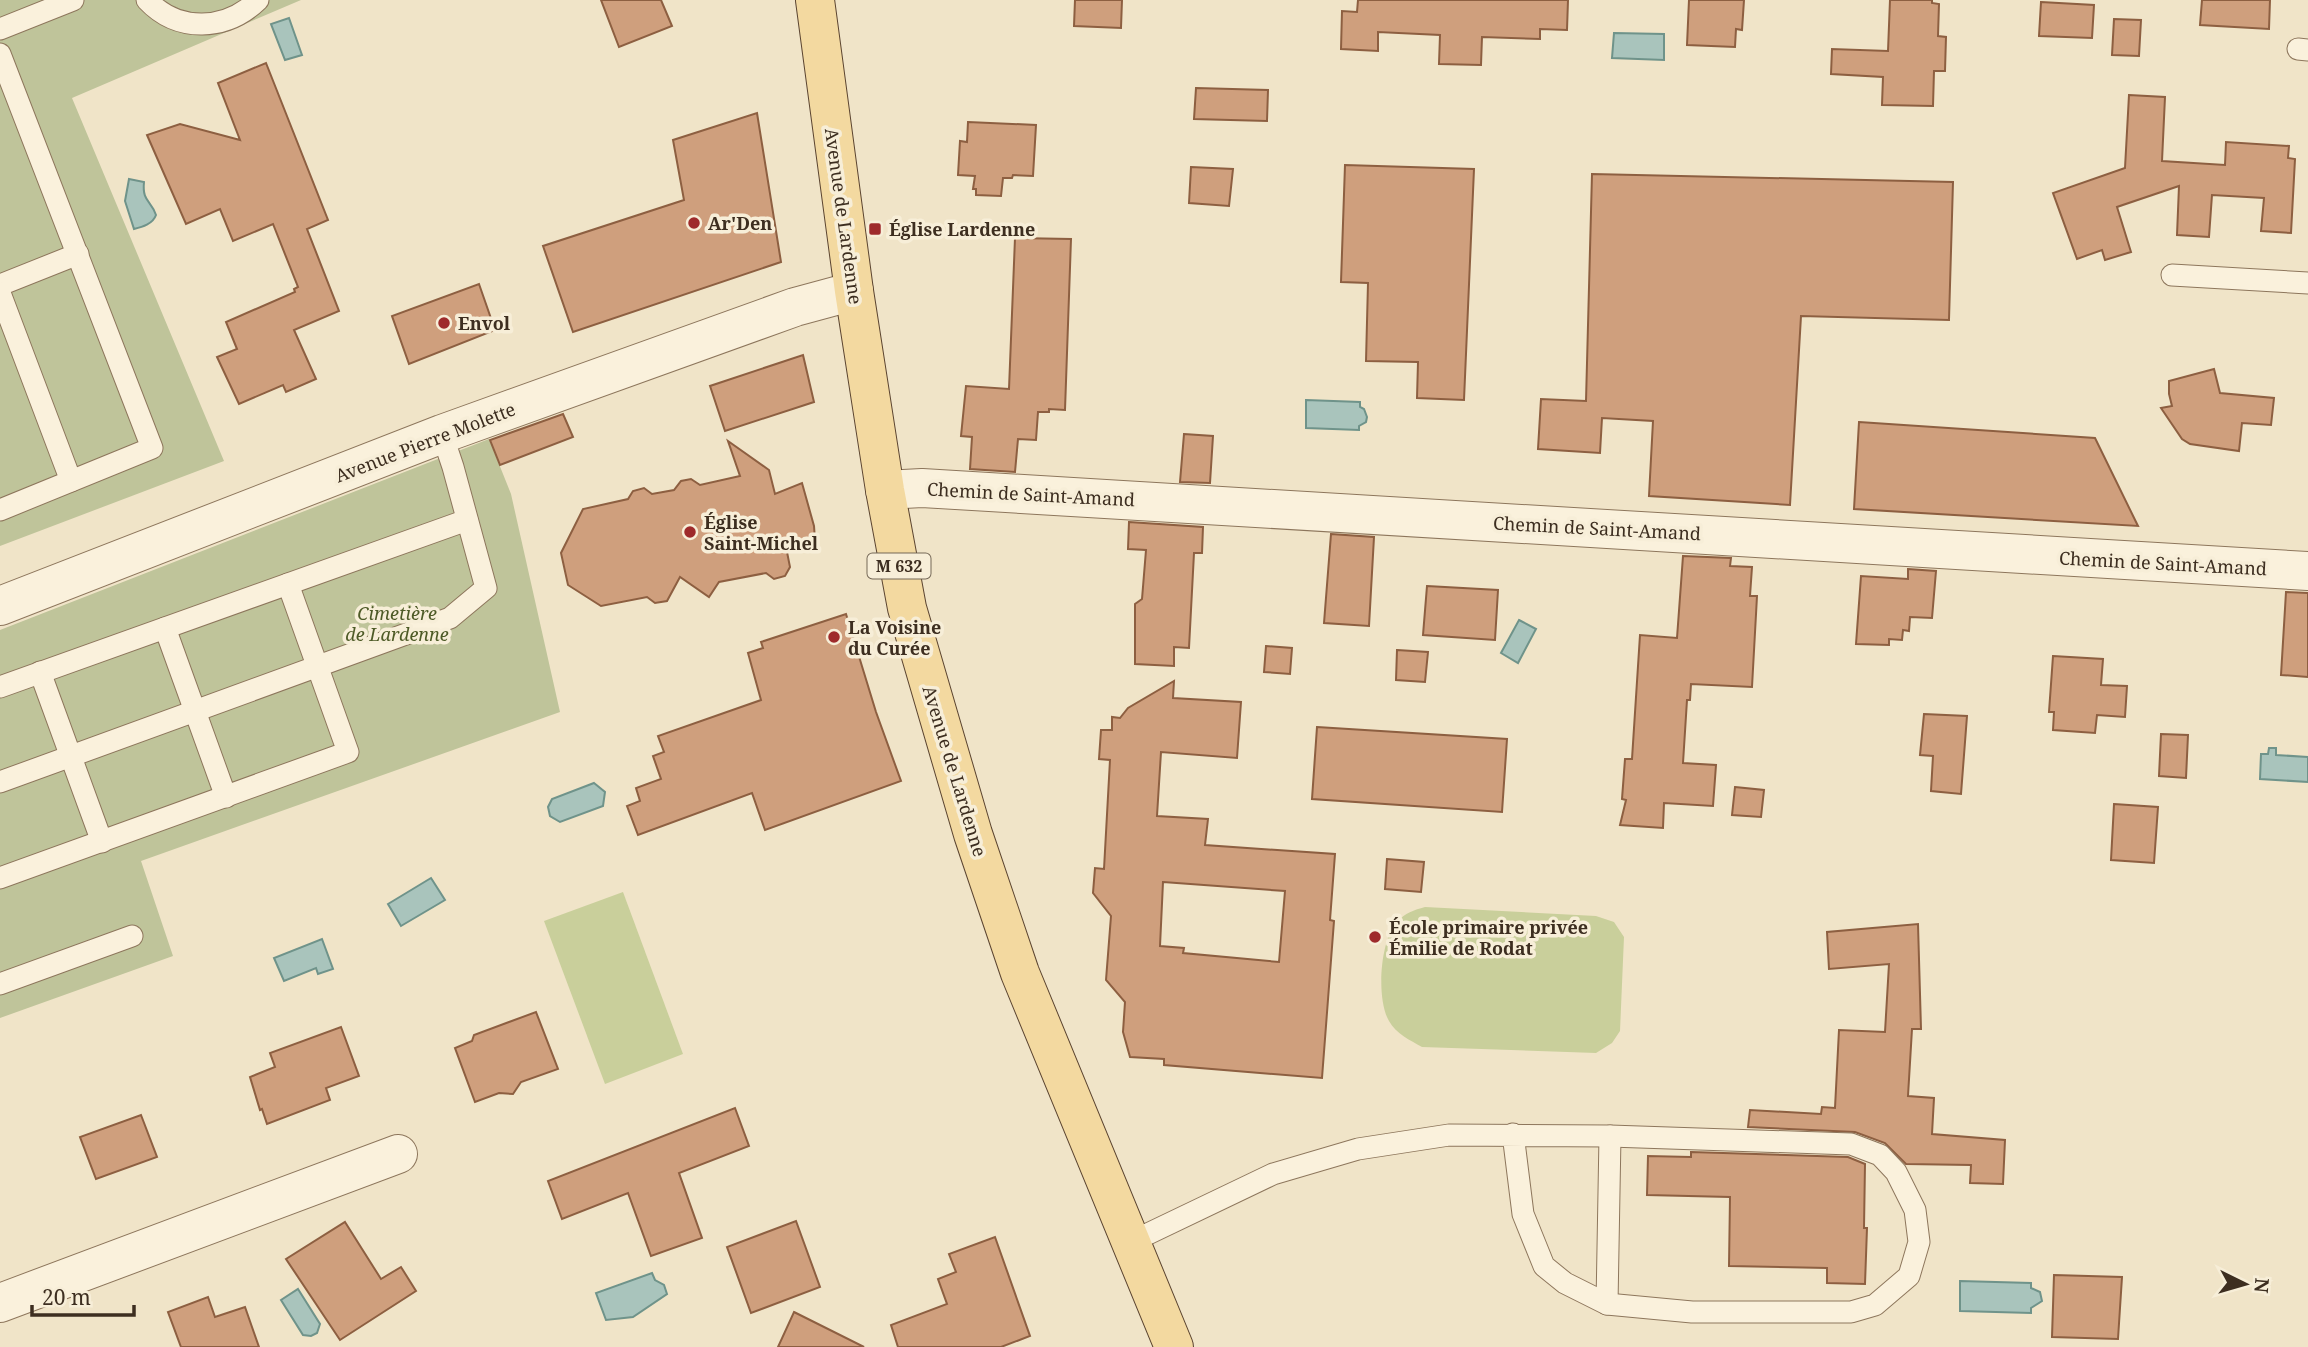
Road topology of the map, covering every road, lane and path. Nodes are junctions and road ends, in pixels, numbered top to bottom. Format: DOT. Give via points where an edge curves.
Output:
graph roads {
  1 [pos="73,0"];
  2 [pos="147,0"];
  3 [pos="258,0"];
  4 [pos="815,0"];
  5 [pos="227,10"];
  6 [pos="0,29"];
  7 [pos="1,58"];
  8 [pos="78,254"];
  9 [pos="2172,275"];
  10 [pos="2308,283"];
  11 [pos="0,285"];
  12 [pos="854,291"];
  13 [pos="0,293"];
  14 [pos="442,435"];
  15 [pos="71,481"];
  16 [pos="885,490"];
  17 [pos="0,510"];
  18 [pos="467,520"];
  19 [pos="2308,572"];
  20 [pos="288,584"];
  21 [pos="0,606"];
  22 [pos="165,628"];
  23 [pos="317,666"];
  24 [pos="40,673"];
  25 [pos="0,687"];
  26 [pos="195,711"];
  27 [pos="71,756"];
  28 [pos="0,782"];
  29 [pos="226,796"];
  30 [pos="102,842"];
  31 [pos="0,878"];
  32 [pos="132,936"];
  33 [pos="0,984"];
  34 [pos="1513,1135"];
  35 [pos="1611,1136"];
  36 [pos="398,1154"];
  37 [pos="1131,1242"];
  38 [pos="0,1303"];
  39 [pos="1607,1304"];
  40 [pos="1174,1347"];
  1 -- 6 [label="lane"];
  2 -- 5 [label="lane" via="172,19 192,24 211,24"];
  3 -- 5 [label="lane" via="248,10"];
  4 -- 12 [label="main road, Avenue de Lardenne / M 632"];
  7 -- 8 [label="lane"];
  8 -- 11 [label="lane"];
  8 -- 15 [label="lane" via="152,448"];
  9 -- 10 [label="lane"];
  12 -- 14 [label="street, Avenue Pierre Molette" via="795,307"];
  12 -- 16 [label="main road, Avenue de Lardenne / M 632"];
  13 -- 15 [label="lane"];
  14 -- 18 [label="lane"];
  14 -- 21 [label="street, Avenue Pierre Molette"];
  15 -- 17 [label="lane"];
  16 -- 19 [label="street, Chemin de Saint-Amand" via="922,488"];
  16 -- 37 [label="main road, Avenue de Lardenne / M 632" via="907,608 973,834 1020,973"];
  18 -- 20 [label="lane"];
  18 -- 23 [label="lane" via="486,588 450,618"];
  20 -- 22 [label="lane"];
  20 -- 23 [label="lane"];
  22 -- 24 [label="lane"];
  22 -- 26 [label="lane"];
  23 -- 26 [label="lane"];
  23 -- 29 [label="lane" via="348,752"];
  24 -- 25 [label="lane"];
  24 -- 27 [label="lane"];
  26 -- 27 [label="lane"];
  26 -- 29 [label="lane"];
  27 -- 28 [label="lane"];
  27 -- 30 [label="lane"];
  29 -- 30 [label="lane"];
  30 -- 31 [label="lane"];
  32 -- 33 [label="lane"];
  34 -- 35 [label="lane"];
  34 -- 37 [label="lane" via="1449,1135 1358,1149 1273,1174"];
  34 -- 39 [label="lane" via="1523,1214 1544,1266 1565,1283"];
  35 -- 39 [label="lane"];
  35 -- 39 [label="lane" via="1851,1144 1880,1155 1896,1172 1915,1210 1919,1242 1909,1276 1875,1305 1851,1312 1692,1312"];
  36 -- 38 [label="street"];
  37 -- 40 [label="main road, Avenue de Lardenne / M 632"];
}
